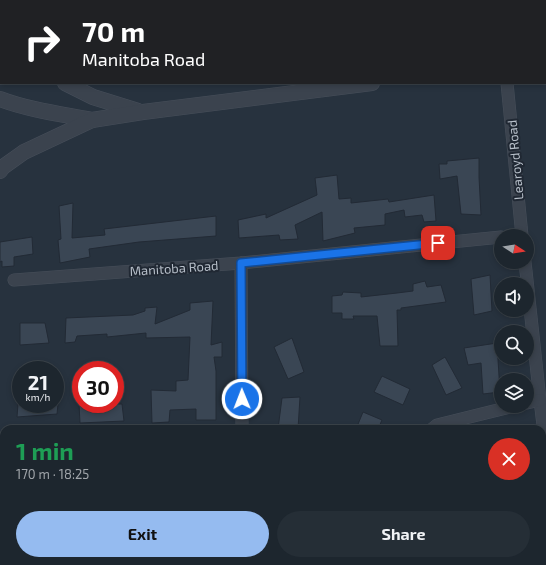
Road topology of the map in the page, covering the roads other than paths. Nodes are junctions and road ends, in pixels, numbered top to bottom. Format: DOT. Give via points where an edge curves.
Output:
graph roads {
  1 [pos="67,84"];
  2 [pos="364,84"];
  3 [pos="507,84"];
  4 [pos="0,99"];
  5 [pos="143,112"];
  6 [pos="92,120"];
  7 [pos="0,170"];
  8 [pos="521,229"];
  9 [pos="494,238"];
  10 [pos="241,263"];
  11 [pos="526,269"];
  12 [pos="14,280"];
  13 [pos="540,400"];
  14 [pos="534,401"];
  15 [pos="494,411"];
  16 [pos="242,425"];
  17 [pos="436,425"];
  18 [pos="543,425"];
  1 -- 5 [label="street" via="93,97"];
  2 -- 5 [label="street"];
  3 -- 8 [label="street, Learoyd Road"];
  4 -- 6 [label="street" via="37,110"];
  5 -- 6 [label="street"];
  6 -- 7 [label="street" via="24,152"];
  9 -- 10 [label="street, Manitoba Road"];
  10 -- 12 [label="street, Manitoba Road"];
  10 -- 16 [label="street"];
  11 -- 13 [label="street"];
  13 -- 14 [label="street"];
  13 -- 18 [label="street"];
  15 -- 17 [label="street"];
}
